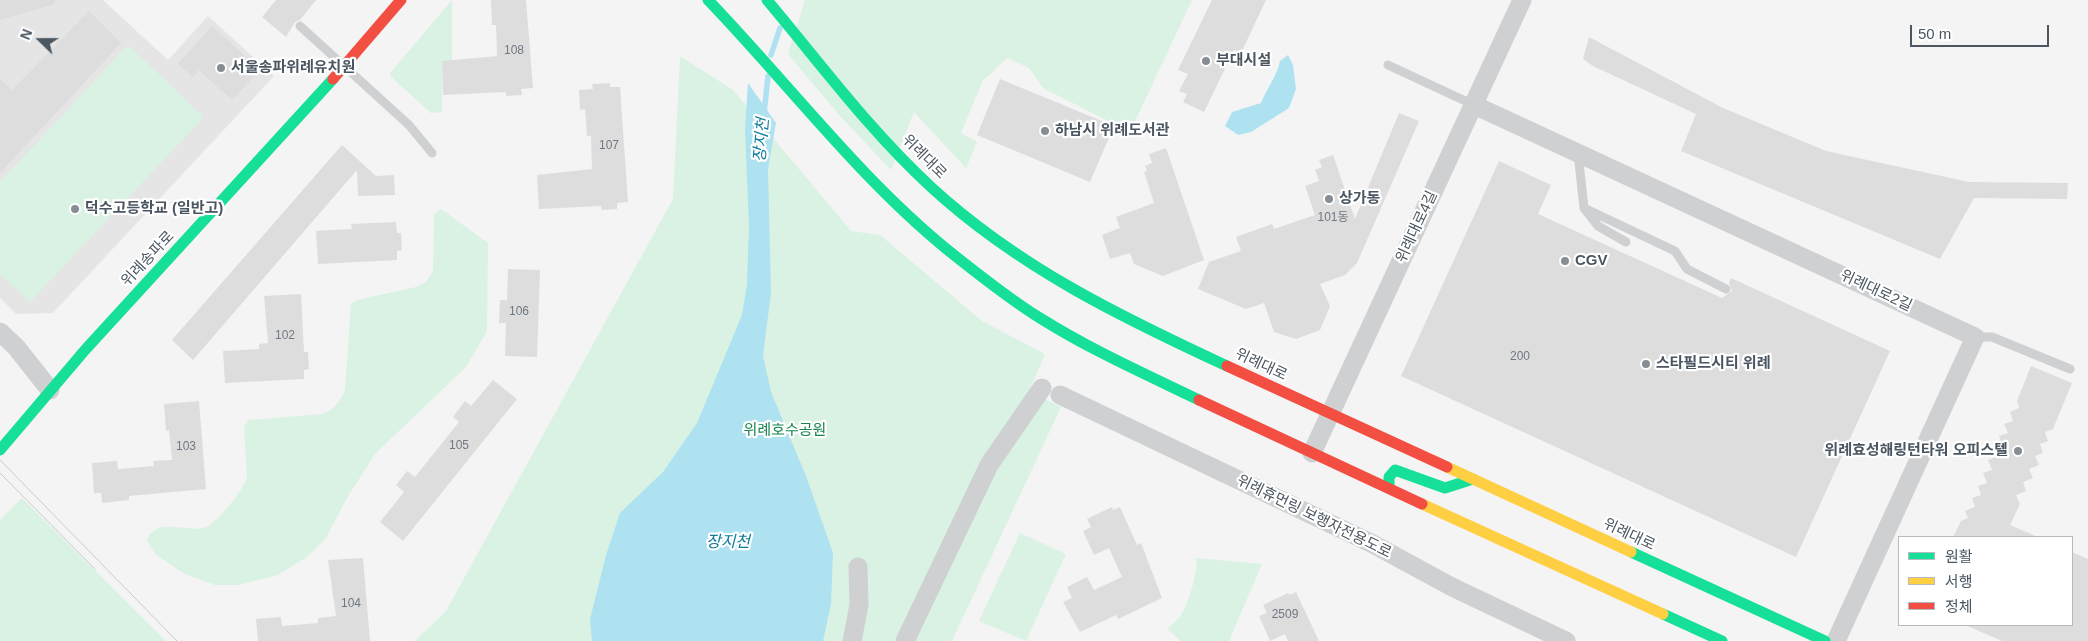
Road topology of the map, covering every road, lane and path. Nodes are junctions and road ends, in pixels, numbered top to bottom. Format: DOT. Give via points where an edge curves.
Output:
graph roads {
  1 [pos="401,0"];
  2 [pos="767,0"];
  3 [pos="1522,0"];
  4 [pos="710,1"];
  5 [pos="300,26"];
  6 [pos="1388,64"];
  7 [pos="344,66"];
  8 [pos="1474,104"];
  9 [pos="432,153"];
  10 [pos="1578,153"];
  11 [pos="1584,208"];
  12 [pos="1626,242"];
  13 [pos="1726,289"];
  14 [pos="0,332"];
  15 [pos="1975,337"];
  16 [pos="2070,369"];
  17 [pos="1042,388"];
  18 [pos="50,390"];
  19 [pos="1060,395"];
  20 [pos="1331,414"];
  21 [pos="0,450"];
  22 [pos="1312,453"];
  23 [pos="1473,479"];
  24 [pos="1389,488"];
  25 [pos="858,567"];
  26 [pos="852,641"];
  27 [pos="906,641"];
  28 [pos="1566,641"];
  29 [pos="1722,641"];
  30 [pos="1825,641"];
  31 [pos="1836,641"];
  1 -- 7 [label="main road, 위례송파로"];
  2 -- 20 [label="main road, 위례대로" via="908,165 973,223 1069,288 1123,318"];
  3 -- 8 [label="street, 위례대로4길"];
  4 -- 22 [label="main road" via="832,138 892,200 949,251 1040,318 1108,356"];
  5 -- 7 [label="lane"];
  6 -- 8 [label="lane"];
  7 -- 9 [label="lane" via="409,125"];
  7 -- 18 [label="main road, 위례송파로"];
  8 -- 10 [label="street, 위례대로2길"];
  8 -- 20 [label="street, 위례대로4길"];
  10 -- 11 [label="lane"];
  10 -- 15 [label="street, 위례대로2길"];
  11 -- 12 [label="lane" via="1598,226"];
  11 -- 13 [label="lane" via="1675,251 1687,269"];
  14 -- 18 [label="street"];
  15 -- 16 [label="lane" via="1992,337"];
  15 -- 31 [label="street"];
  17 -- 27 [label="street" via="989,465"];
  18 -- 21 [label="main road, 위례송파로"];
  19 -- 28 [label="street, 위례휴먼링 보행자전용도로" via="1371,543 1452,587"];
  20 -- 22 [label="street, 위례대로4길"];
  20 -- 23 [label="main road, 위례대로"];
  22 -- 24 [label="main road"];
  23 -- 24 [label="main road" via="1445,488 1396,470 1389,477"];
  23 -- 30 [label="main road, 위례대로"];
  24 -- 29 [label="main road"];
  25 -- 26 [label="street" via="859,604"];
}
